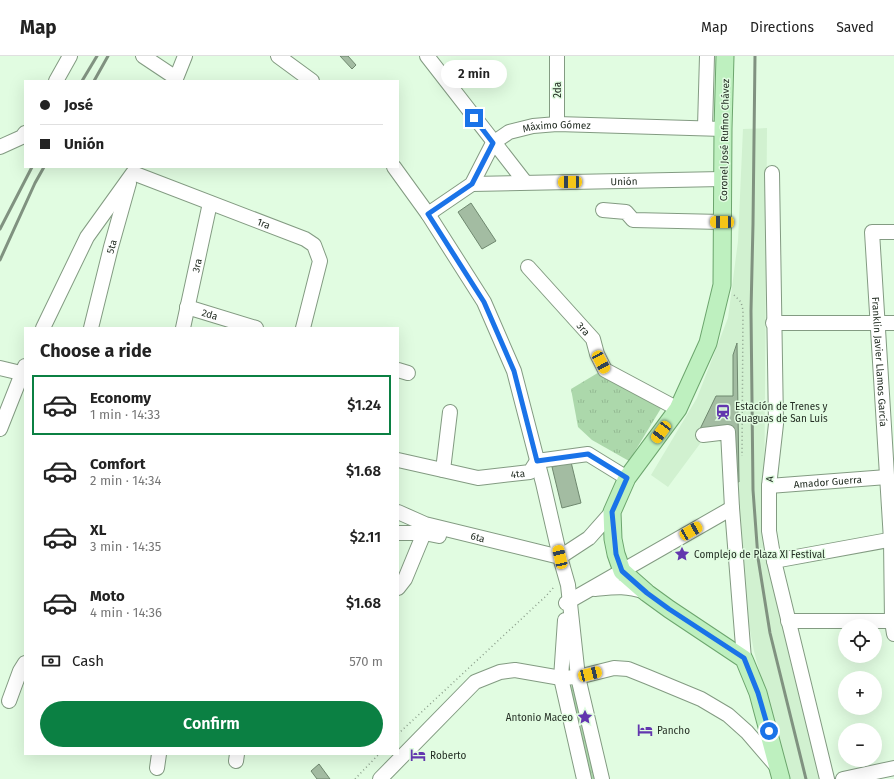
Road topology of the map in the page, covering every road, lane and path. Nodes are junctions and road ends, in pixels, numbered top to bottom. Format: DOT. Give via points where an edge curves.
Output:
graph roads {
  1 [pos="70,56"];
  2 [pos="143,56"];
  3 [pos="185,56"];
  4 [pos="278,56"];
  5 [pos="427,56"];
  6 [pos="557,56"];
  7 [pos="707,56"];
  8 [pos="725,56"];
  9 [pos="57,80"];
  10 [pos="176,80"];
  11 [pos="311,80"];
  12 [pos="557,124"];
  13 [pos="705,127"];
  14 [pos="723,128"];
  15 [pos="24,134"];
  16 [pos="493,143"];
  17 [pos="0,147"];
  18 [pos="395,168"];
  19 [pos="134,170"];
  20 [pos="772,173"];
  21 [pos="722,180"];
  22 [pos="525,182"];
  23 [pos="472,184"];
  24 [pos="210,203"];
  25 [pos="603,210"];
  26 [pos="428,214"];
  27 [pos="722,222"];
  28 [pos="894,232"];
  29 [pos="528,267"];
  30 [pos="722,285"];
  31 [pos="187,307"];
  32 [pos="773,323"];
  33 [pos="878,323"];
  34 [pos="894,323"];
  35 [pos="43,327"];
  36 [pos="92,327"];
  37 [pos="183,327"];
  38 [pos="253,327"];
  39 [pos="303,327"];
  40 [pos="0,368"];
  41 [pos="24,371"];
  42 [pos="678,409"];
  43 [pos="450,412"];
  44 [pos="0,429"];
  45 [pos="702,435"];
  46 [pos="742,459"];
  47 [pos="399,460"];
  48 [pos="537,461"];
  49 [pos="443,470"];
  50 [pos="887,477"];
  51 [pos="627,478"];
  52 [pos="768,486"];
  53 [pos="732,508"];
  54 [pos="612,512"];
  55 [pos="399,513"];
  56 [pos="424,528"];
  57 [pos="399,533"];
  58 [pos="893,539"];
  59 [pos="774,561"];
  60 [pos="562,565"];
  61 [pos="622,571"];
  62 [pos="399,587"];
  63 [pos="588,590"];
  64 [pos="647,593"];
  65 [pos="568,601"];
  66 [pos="788,620"];
  67 [pos="893,625"];
  68 [pos="744,658"];
  69 [pos="24,665"];
  70 [pos="578,677"];
  71 [pos="561,678"];
  72 [pos="9,701"];
  73 [pos="399,733"];
  74 [pos="159,755"];
  75 [pos="378,755"];
  76 [pos="157,768"];
  77 [pos="894,768"];
  78 [pos="780,775"];
  79 [pos="355,779"];
  80 [pos="380,779"];
  81 [pos="584,779"];
  82 [pos="602,779"];
  83 [pos="828,779"];
  84 [pos="842,779"];
  1 -- 9 [label="street"];
  2 -- 10 [label="street"];
  3 -- 10 [label="street"];
  4 -- 11 [label="street"];
  5 -- 16 [label="street"];
  6 -- 12 [label="street, 2da"];
  7 -- 13 [label="street"];
  8 -- 14 [label="main road, Coronel José Rufino Chávez"];
  12 -- 13 [label="street, Máximo Gómez"];
  12 -- 16 [label="street, Máximo Gómez" via="509,132"];
  13 -- 14 [label="street, Máximo Gómez"];
  14 -- 21 [label="main road, Coronel José Rufino Chávez"];
  15 -- 17 [label="street"];
  16 -- 22 [label="street"];
  16 -- 23 [label="street, Máximo Gómez"];
  18 -- 26 [label="street"];
  19 -- 24 [label="street, 1ra"];
  19 -- 35 [label="street" via="87,237"];
  19 -- 36 [label="street, 5ta" via="111,247"];
  20 -- 32 [label="street, A"];
  21 -- 22 [label="street, Unión"];
  21 -- 27 [label="main road, Coronel José Rufino Chávez"];
  22 -- 23 [label="street, Unión"];
  23 -- 26 [label="street, Máximo Gómez"];
  24 -- 31 [label="street, 3ra"];
  24 -- 39 [label="street, 1ra" via="305,239 314,245 320,260"];
  25 -- 27 [label="street" via="626,212 633,220"];
  26 -- 48 [label="street" via="484,302 514,371"];
  27 -- 30 [label="main road, Coronel José Rufino Chávez"];
  28 -- 33 [label="street, Franklin Javier Llamos García" via="872,232"];
  29 -- 42 [label="street, 3ra" via="592,339 605,370"];
  30 -- 42 [label="main road, Coronel José Rufino Chávez" via="708,343"];
  30 -- 46 [label="path" via="741,302 743,310"];
  31 -- 37 [label="street, 3ra"];
  31 -- 38 [label="street, 2da"];
  32 -- 33 [label="street"];
  32 -- 52 [label="street, A" via="776,424"];
  33 -- 34 [label="street"];
  33 -- 50 [label="street, Franklin Javier Llamos García"];
  40 -- 41 [label="street"];
  41 -- 44 [label="street"];
  42 -- 51 [label="main road, Coronel José Rufino Chávez"];
  43 -- 49 [label="street"];
  45 -- 53 [label="street" via="728,432"];
  47 -- 49 [label="street, 4ta"];
  48 -- 49 [label="street, 4ta" via="530,472 478,478"];
  48 -- 51 [label="street, 4ta" via="588,454"];
  48 -- 60 [label="street"];
  50 -- 52 [label="street, Amador Guerra"];
  50 -- 58 [label="street, Franklin Javier Llamos García"];
  51 -- 54 [label="main road, Coronel José Rufino Chávez"];
  52 -- 59 [label="street, A" via="769,530"];
  53 -- 61 [label="street"];
  53 -- 68 [label="street"];
  54 -- 60 [label="street"];
  54 -- 61 [label="main road, Coronel José Rufino Chávez" via="616,554"];
  55 -- 56 [label="street, 6ta"];
  56 -- 57 [label="street, 6ta"];
  56 -- 60 [label="street, 6ta"];
  56 -- 62 [label="street" via="405,579"];
  58 -- 59 [label="street"];
  58 -- 67 [label="street, Franklin Javier Llamos García"];
  59 -- 66 [label="street, A"];
  60 -- 65 [label="street" via="568,585"];
  60 -- 73 [label="path" via="546,596"];
  61 -- 63 [label="street"];
  61 -- 64 [label="main road"];
  63 -- 64 [label="street" via="622,586"];
  63 -- 65 [label="street"];
  64 -- 68 [label="main road"];
  65 -- 70 [label="street"];
  65 -- 71 [label="street"];
  66 -- 67 [label="street"];
  66 -- 83 [label="street, A"];
  68 -- 78 [label="main road" via="758,693"];
  69 -- 72 [label="street"];
  70 -- 71 [label="street"];
  70 -- 78 [label="street" via="614,668 628,669 701,699 728,715 748,732"];
  70 -- 82 [label="street"];
  71 -- 80 [label="street" via="515,670 500,672 475,682"];
  71 -- 81 [label="street"];
  74 -- 76 [label="street"];
  75 -- 79 [label="path"];
  77 -- 84 [label="street"];
}
